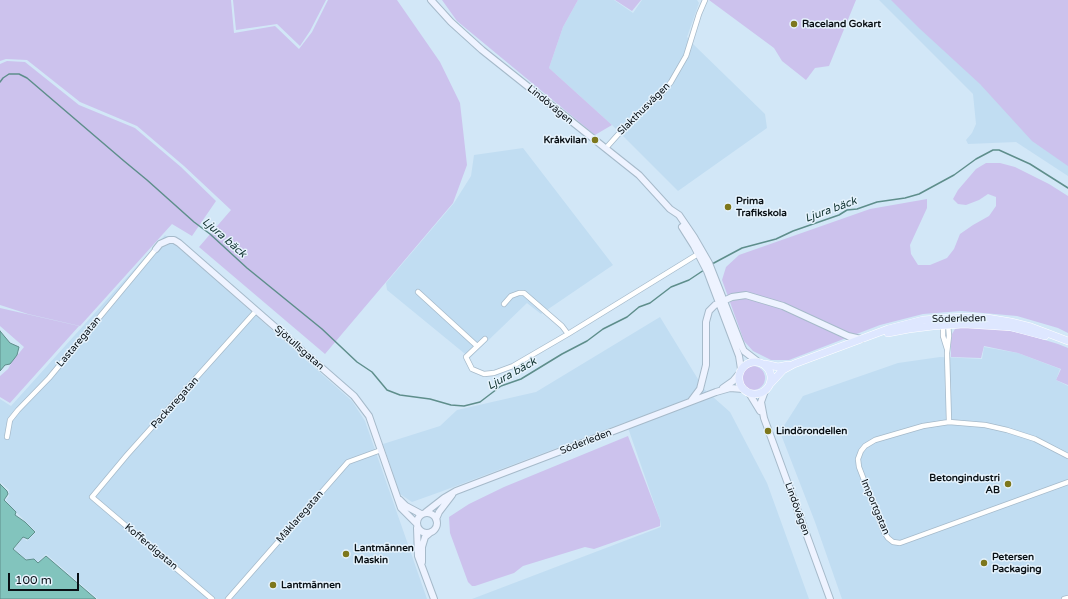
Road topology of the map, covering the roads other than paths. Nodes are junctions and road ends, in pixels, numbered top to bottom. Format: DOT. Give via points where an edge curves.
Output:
graph roads {
  1 [pos="431,0"];
  2 [pos="705,0"];
  3 [pos="606,148"];
  4 [pos="670,208"];
  5 [pos="156,249"];
  6 [pos="698,254"];
  7 [pos="708,267"];
  8 [pos="418,292"];
  9 [pos="721,302"];
  10 [pos="504,304"];
  11 [pos="256,311"];
  12 [pos="946,323"];
  13 [pos="568,334"];
  14 [pos="861,338"];
  15 [pos="485,339"];
  16 [pos="1068,341"];
  17 [pos="851,343"];
  18 [pos="1068,345"];
  19 [pos="477,346"];
  20 [pos="760,362"];
  21 [pos="794,364"];
  22 [pos="740,372"];
  23 [pos="770,384"];
  24 [pos="746,391"];
  25 [pos="765,391"];
  26 [pos="716,392"];
  27 [pos="690,402"];
  28 [pos="764,418"];
  29 [pos="949,422"];
  30 [pos="7,437"];
  31 [pos="381,450"];
  32 [pos="1068,456"];
  33 [pos="1068,482"];
  34 [pos="456,491"];
  35 [pos="94,495"];
  36 [pos="399,499"];
  37 [pos="424,513"];
  38 [pos="436,519"];
  39 [pos="417,526"];
  40 [pos="432,532"];
  41 [pos="422,565"];
  42 [pos="1068,598"];
  43 [pos="212,599"];
  44 [pos="228,599"];
  45 [pos="434,599"];
  46 [pos="830,599"];
  47 [pos="1064,599"];
  1 -- 3 [label="main road, Lindövägen" via="482,50"];
  2 -- 3 [label="street, Slakthusvägen" via="698,14 686,56 671,82"];
  3 -- 4 [label="main road, Lindövägen" via="639,176"];
  4 -- 6 [label="main road, Lindövägen"];
  4 -- 7 [label="main road, Lindövägen" via="684,221 700,246"];
  5 -- 11 [label="main road, Sjötullsgatan" via="164,242 174,240"];
  5 -- 30 [label="street, Lastaregatan" via="49,378 10,420"];
  6 -- 7 [label="main road, Lindövägen"];
  6 -- 13 [label="street"];
  7 -- 9 [label="main road, Lindövägen"];
  8 -- 19 [label="street"];
  9 -- 14 [label="main road" via="746,295 783,306 848,336"];
  9 -- 20 [label="main road, Lindövägen" via="744,351"];
  9 -- 22 [label="main road, Lindövägen" via="740,356"];
  9 -- 27 [label="main road" via="709,311 706,322 704,376 700,389"];
  10 -- 13 [label="street" via="511,296 524,293"];
  11 -- 31 [label="main road, Sjötullsgatan" via="354,396 368,416"];
  11 -- 35 [label="street, Packaregatan"];
  12 -- 14 [label="main road, Söderleden" via="905,324"];
  12 -- 16 [label="main road, Söderleden" via="987,318 1031,327"];
  12 -- 17 [label="main road, Söderleden"];
  12 -- 18 [label="main road, Söderleden" via="1011,328"];
  12 -- 29 [label="street"];
  13 -- 19 [label="street" via="494,374 484,374 472,369 466,357"];
  14 -- 17 [label="main road, Söderleden"];
  15 -- 19 [label="street"];
  17 -- 21 [label="main road, Söderleden"];
  20 -- 21 [label="main road, Söderleden" via="778,367"];
  20 -- 22 [label="main road" via="748,363"];
  20 -- 23 [label="main road" via="770,372"];
  21 -- 23 [label="main road, Söderleden" via="783,370"];
  22 -- 24 [label="main road" via="739,382"];
  22 -- 26 [label="main road, Söderleden" via="729,384"];
  23 -- 25 [label="main road"];
  24 -- 25 [label="main road"];
  24 -- 26 [label="main road, Söderleden" via="730,388"];
  24 -- 28 [label="main road, Lindövägen"];
  25 -- 28 [label="main road, Lindövägen" via="762,402"];
  26 -- 27 [label="main road, Söderleden"];
  27 -- 34 [label="main road, Söderleden"];
  28 -- 46 [label="main road, Lindövägen"];
  29 -- 32 [label="street, Importgatan" via="1007,430 1034,439"];
  29 -- 33 [label="street, Importgatan" via="923,426 875,440 861,451 859,467 884,532 893,542 900,543"];
  31 -- 36 [label="main road, Sjötullsgatan"];
  31 -- 44 [label="street, Mäklaregatan" via="348,462"];
  34 -- 37 [label="main road, Söderleden"];
  34 -- 38 [label="main road, Söderleden"];
  35 -- 43 [label="street, Kofferdigatan" via="92,497"];
  36 -- 37 [label="main road" via="406,506"];
  36 -- 39 [label="main road, Sjötullsgatan" via="402,508"];
  37 -- 38 [label="main road" via="432,514"];
  37 -- 39 [label="main road" via="418,517"];
  38 -- 40 [label="main road" via="437,526"];
  39 -- 40 [label="main road" via="425,533"];
  39 -- 41 [label="main road" via="418,556"];
  40 -- 41 [label="main road" via="425,538 422,546"];
  41 -- 45 [label="main road"];
  42 -- 47 [label="street"];
}
